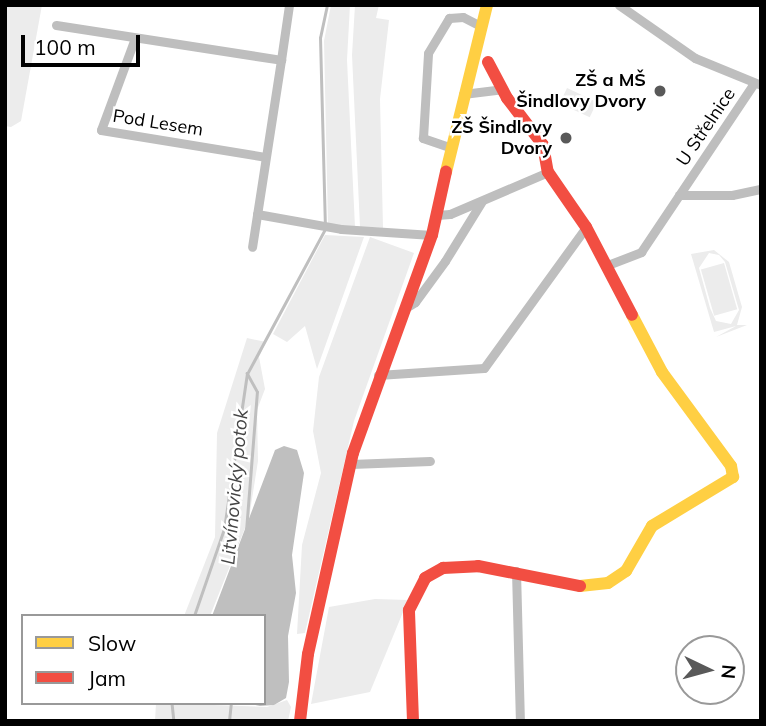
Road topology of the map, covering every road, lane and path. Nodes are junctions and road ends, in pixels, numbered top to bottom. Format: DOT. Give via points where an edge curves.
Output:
graph roads {
  1 [pos="289,5"];
  2 [pos="463,5"];
  3 [pos="487,5"];
  4 [pos="619,5"];
  5 [pos="459,16"];
  6 [pos="55,25"];
  7 [pos="479,25"];
  8 [pos="135,38"];
  9 [pos="281,61"];
  10 [pos="488,62"];
  11 [pos="757,84"];
  12 [pos="502,89"];
  13 [pos="463,94"];
  14 [pos="452,148"];
  15 [pos="265,157"];
  16 [pos="548,172"];
  17 [pos="761,189"];
  18 [pos="680,195"];
  19 [pos="482,201"];
  20 [pos="257,214"];
  21 [pos="437,215"];
  22 [pos="586,227"];
  23 [pos="432,235"];
  24 [pos="253,247"];
  25 [pos="605,267"];
  26 [pos="402,309"];
  27 [pos="378,375"];
  28 [pos="430,461"];
  29 [pos="351,464"];
  30 [pos="516,571"];
  31 [pos="300,721"];
  32 [pos="413,721"];
  33 [pos="520,721"];
  1 -- 9 [label="street"];
  2 -- 5 [label="street"];
  3 -- 7 [label="street"];
  4 -- 11 [label="street" via="695,58"];
  5 -- 7 [label="street"];
  5 -- 14 [label="street" via="444,22 428,53 422,133 426,143"];
  6 -- 8 [label="street"];
  7 -- 13 [label="street"];
  8 -- 9 [label="street"];
  8 -- 15 [label="street, Pod Lesem" via="101,130"];
  9 -- 15 [label="street"];
  10 -- 12 [label="street"];
  11 -- 18 [label="street, U Střelnice"];
  12 -- 13 [label="street"];
  12 -- 16 [label="street" via="543,145"];
  13 -- 14 [label="street"];
  14 -- 21 [label="street"];
  15 -- 20 [label="street"];
  16 -- 19 [label="street"];
  16 -- 22 [label="street"];
  17 -- 18 [label="street, U Střelnice"];
  18 -- 25 [label="street, U Střelnice" via="641,252"];
  19 -- 21 [label="street"];
  19 -- 26 [label="street" via="415,302"];
  20 -- 23 [label="street" via="341,229"];
  20 -- 24 [label="street"];
  21 -- 23 [label="street"];
  22 -- 25 [label="street"];
  22 -- 27 [label="street" via="484,368"];
  23 -- 26 [label="street"];
  25 -- 30 [label="street" via="662,372 731,466 733,477 652,526 618,578 591,587"];
  26 -- 27 [label="street"];
  27 -- 29 [label="street"];
  28 -- 29 [label="street"];
  29 -- 31 [label="street" via="308,654"];
  30 -- 32 [label="street" via="443,568 415,590 408,627"];
  30 -- 33 [label="street"];
}
